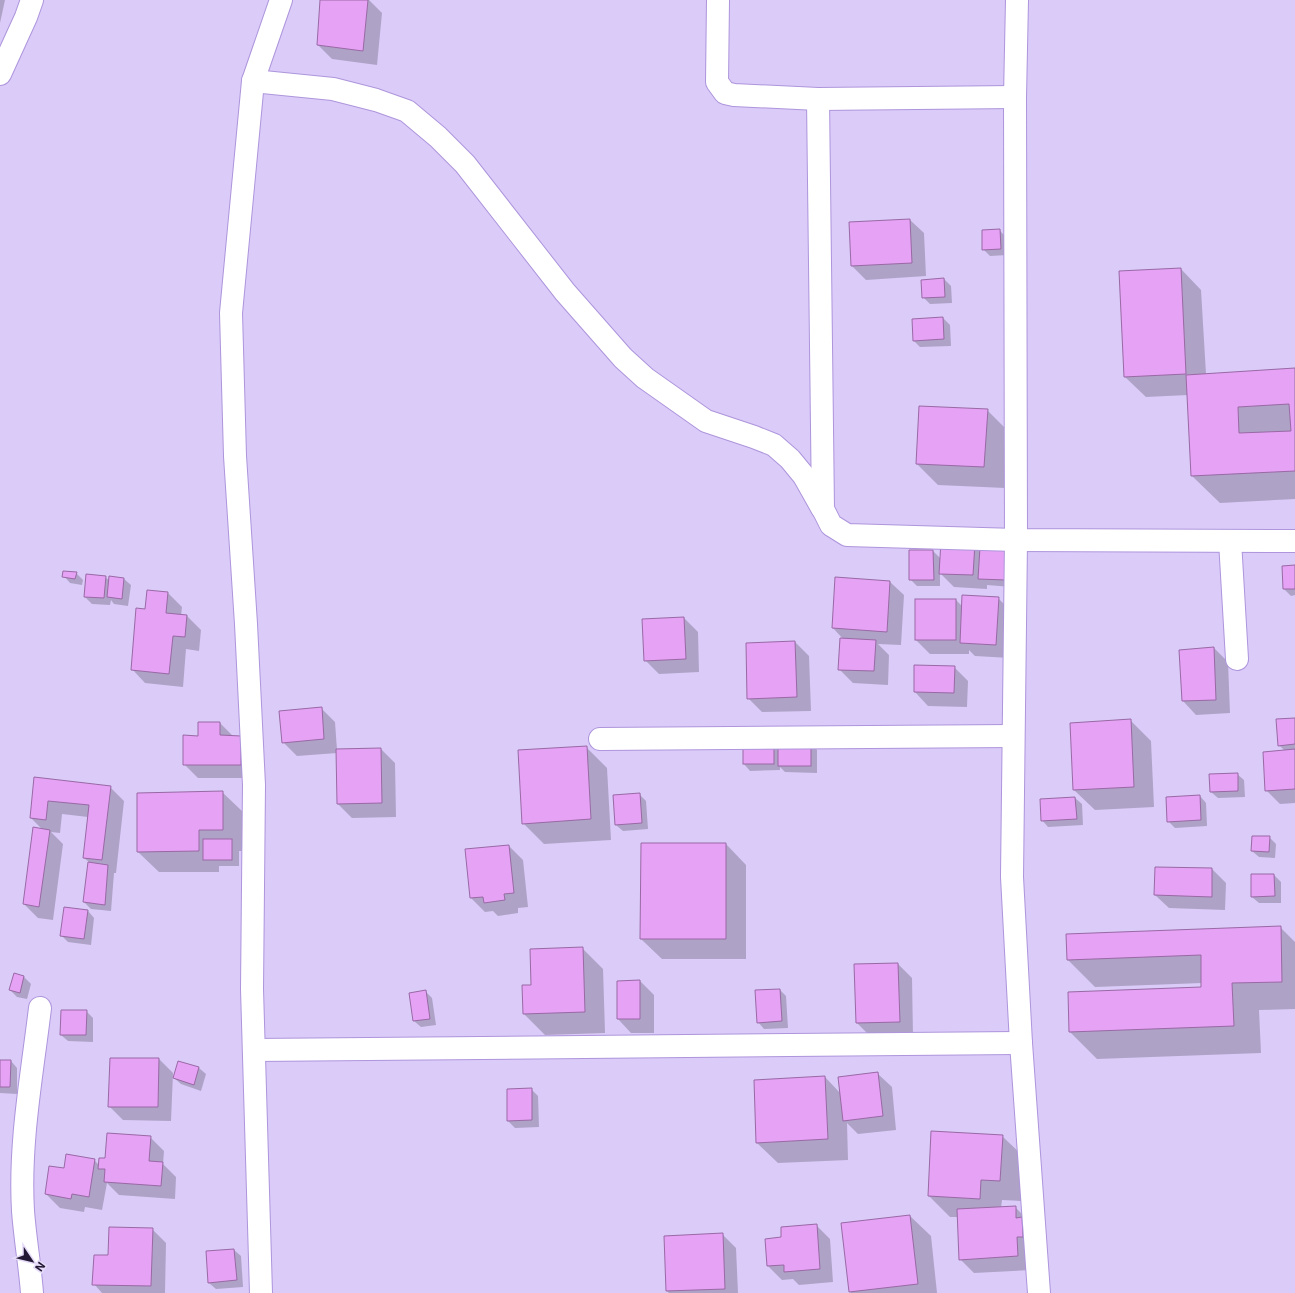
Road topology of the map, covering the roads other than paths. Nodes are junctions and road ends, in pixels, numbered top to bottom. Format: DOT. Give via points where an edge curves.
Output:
graph roads {
  1 [pos="32,0"];
  2 [pos="281,0"];
  3 [pos="718,0"];
  4 [pos="1017,0"];
  5 [pos="0,74"];
  6 [pos="253,81"];
  7 [pos="1015,97"];
  8 [pos="818,99"];
  9 [pos="823,509"];
  10 [pos="1016,540"];
  11 [pos="1230,541"];
  12 [pos="1295,541"];
  13 [pos="1237,659"];
  14 [pos="1013,736"];
  15 [pos="600,739"];
  16 [pos="40,1008"];
  17 [pos="1021,1042"];
  18 [pos="255,1050"];
  19 [pos="32,1293"];
  20 [pos="261,1293"];
  21 [pos="1039,1293"];
  1 -- 5 [label="street"];
  2 -- 6 [label="street"];
  3 -- 8 [label="street" via="717,82 725,93"];
  4 -- 7 [label="street"];
  6 -- 9 [label="street" via="332,89 406,111 438,137 465,164 565,292 623,358 645,378 706,421 774,445 804,476"];
  6 -- 18 [label="street" via="231,313 235,456 254,785 252,989"];
  7 -- 8 [label="street"];
  7 -- 10 [label="street"];
  8 -- 9 [label="street"];
  9 -- 10 [label="street" via="830,525 847,535"];
  10 -- 11 [label="street"];
  10 -- 14 [label="street"];
  11 -- 12 [label="street"];
  11 -- 13 [label="street"];
  14 -- 15 [label="street"];
  14 -- 17 [label="street" via="1012,877"];
  16 -- 19 [label="street" via="25,1124 23,1172 23,1211"];
  17 -- 18 [label="street"];
  17 -- 21 [label="street"];
  18 -- 20 [label="street"];
}
